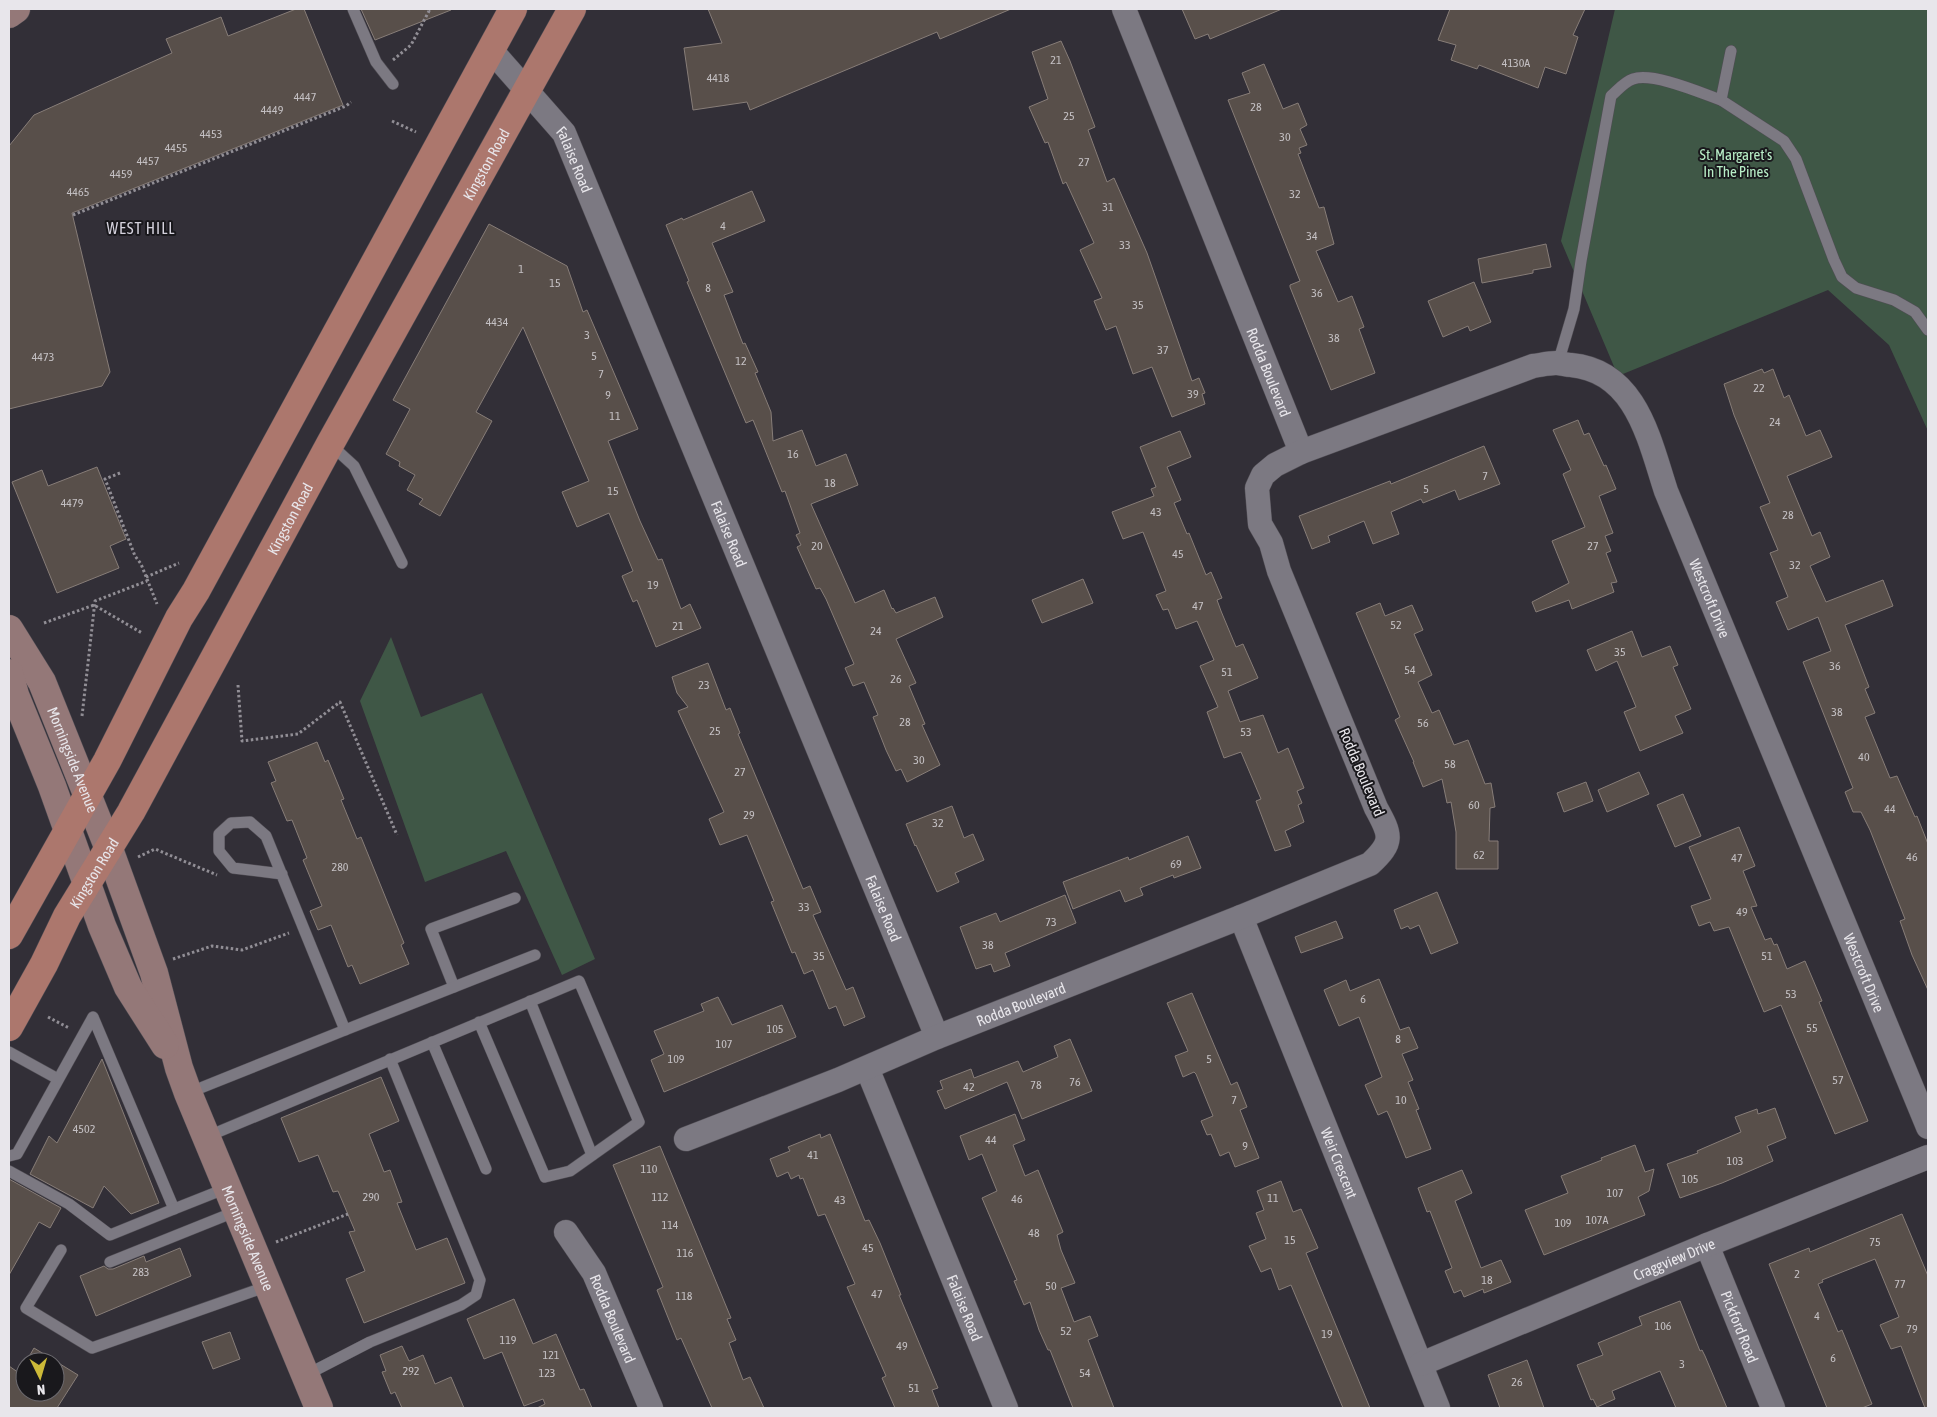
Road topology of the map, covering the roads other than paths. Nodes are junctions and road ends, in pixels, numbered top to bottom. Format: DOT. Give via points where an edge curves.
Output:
graph roads {
  1 [pos="16,9"];
  2 [pos="353,9"];
  3 [pos="514,9"];
  4 [pos="572,9"];
  5 [pos="1124,9"];
  6 [pos="9,14"];
  7 [pos="491,50"];
  8 [pos="1731,51"];
  9 [pos="393,84"];
  10 [pos="526,90"];
  11 [pos="1721,100"];
  12 [pos="1928,330"];
  13 [pos="1558,363"];
  14 [pos="330,444"];
  15 [pos="1301,452"];
  16 [pos="402,563"];
  17 [pos="9,629"];
  18 [pos="9,673"];
  19 [pos="87,797"];
  20 [pos="68,831"];
  21 [pos="109,849"];
  22 [pos="282,874"];
  23 [pos="87,884"];
  24 [pos="514,898"];
  25 [pos="1241,917"];
  26 [pos="9,935"];
  27 [pos="536,955"];
  28 [pos="454,987"];
  29 [pos="530,1001"];
  30 [pos="479,1022"];
  31 [pos="9,1028"];
  32 [pos="345,1030"];
  33 [pos="937,1037"];
  34 [pos="432,1042"];
  35 [pos="9,1052"];
  36 [pos="390,1060"];
  37 [pos="179,1068"];
  38 [pos="867,1068"];
  39 [pos="58,1079"];
  40 [pos="188,1093"];
  41 [pos="1928,1127"];
  42 [pos="206,1137"];
  43 [pos="686,1138"];
  44 [pos="592,1155"];
  45 [pos="9,1156"];
  46 [pos="1928,1157"];
  47 [pos="486,1169"];
  48 [pos="9,1171"];
  49 [pos="232,1199"];
  50 [pos="174,1209"];
  51 [pos="566,1232"];
  52 [pos="1707,1245"];
  53 [pos="61,1250"];
  54 [pos="110,1262"];
  55 [pos="268,1286"];
  56 [pos="1421,1364"];
  57 [pos="306,1375"];
  58 [pos="319,1408"];
  59 [pos="651,1408"];
  60 [pos="1006,1408"];
  61 [pos="1438,1408"];
  62 [pos="1772,1408"];
  1 -- 6 [label="main road"];
  2 -- 9 [label="lane" via="376,62"];
  3 -- 7 [label="main road"];
  4 -- 10 [label="main road, Kingston Road"];
  5 -- 15 [label="street, Rodda Boulevard"];
  7 -- 10 [label="street, Falaise Road"];
  7 -- 19 [label="main road" via="179,618"];
  8 -- 11 [label="lane"];
  10 -- 14 [label="main road, Kingston Road"];
  10 -- 33 [label="street, Falaise Road" via="564,133"];
  11 -- 12 [label="lane" via="1784,141 1796,159 1842,277 1856,288 1894,300 1915,312"];
  11 -- 13 [label="lane" via="1674,83 1635,78 1611,96 1574,309"];
  13 -- 15 [label="street, Westcroft Drive" via="1533,366"];
  13 -- 41 [label="street, Westcroft Drive" via="1586,367 1603,375 1617,384 1638,412 1666,491"];
  14 -- 16 [label="lane" via="354,466"];
  14 -- 21 [label="main road, Kingston Road"];
  15 -- 25 [label="street, Rodda Boulevard" via="1263,475 1257,488 1260,524 1271,543 1279,571 1386,827 1388,843 1370,864"];
  17 -- 19 [label="main road, Morningside Avenue" via="42,682"];
  18 -- 20 [label="main road, Morningside Avenue"];
  19 -- 20 [label="main road"];
  19 -- 21 [label="main road, Morningside Avenue"];
  20 -- 23 [label="main road, Morningside Avenue"];
  20 -- 26 [label="main road"];
  21 -- 23 [label="main road, Kingston Road"];
  21 -- 37 [label="main road, Morningside Avenue" via="151,966"];
  22 -- 22 [label="lane" via="266,836 250,822 231,823 220,834 219,851 233,868"];
  22 -- 32 [label="lane"];
  23 -- 31 [label="main road, Kingston Road"];
  23 -- 37 [label="main road, Morningside Avenue" via="128,986"];
  24 -- 28 [label="lane" via="431,929"];
  25 -- 33 [label="street, Rodda Boulevard"];
  25 -- 56 [label="street, Weir Crescent"];
  27 -- 28 [label="lane"];
  28 -- 32 [label="lane"];
  29 -- 30 [label="lane"];
  29 -- 44 [label="lane"];
  29 -- 44 [label="lane" via="579,981 639,1122"];
  30 -- 34 [label="lane"];
  30 -- 44 [label="lane" via="545,1177 570,1171"];
  32 -- 40 [label="lane"];
  33 -- 38 [label="street, Rodda Boulevard"];
  34 -- 36 [label="lane"];
  34 -- 47 [label="lane"];
  35 -- 39 [label="lane"];
  36 -- 42 [label="lane"];
  36 -- 57 [label="lane" via="480,1280 476,1295 370,1342"];
  37 -- 40 [label="main road, Morningside Avenue"];
  38 -- 43 [label="street, Rodda Boulevard"];
  38 -- 60 [label="street, Falaise Road"];
  39 -- 45 [label="lane" via="17,1154"];
  39 -- 50 [label="lane" via="93,1017"];
  40 -- 42 [label="main road, Morningside Avenue"];
  42 -- 49 [label="main road, Morningside Avenue"];
  46 -- 52 [label="street, Craggview Drive"];
  48 -- 50 [label="lane" via="68,1204 110,1235"];
  49 -- 50 [label="lane"];
  49 -- 54 [label="lane"];
  49 -- 55 [label="main road, Morningside Avenue"];
  51 -- 59 [label="street, Rodda Boulevard" via="594,1273"];
  52 -- 56 [label="street, Craggview Drive"];
  52 -- 62 [label="street, Pickford Road"];
  53 -- 55 [label="lane" via="26,1308 92,1348"];
  55 -- 57 [label="main road, Morningside Avenue"];
  56 -- 61 [label="street, Weir Crescent"];
  57 -- 58 [label="main road, Morningside Avenue"];
}
